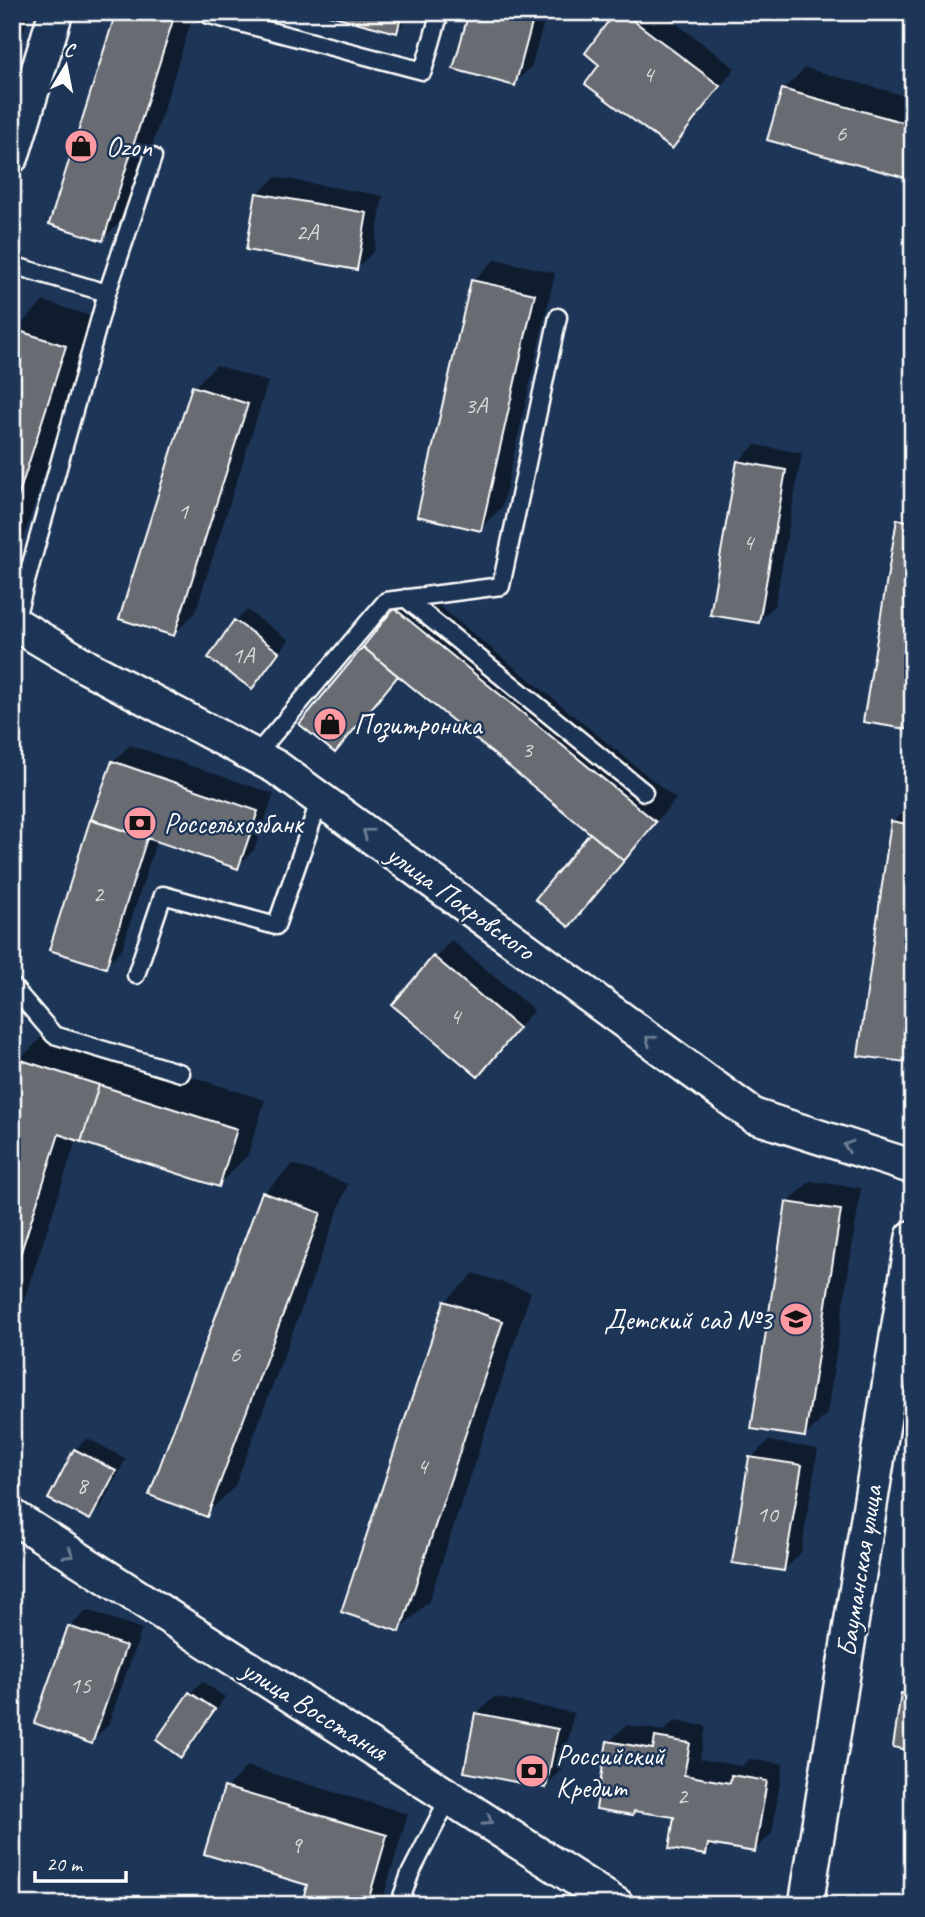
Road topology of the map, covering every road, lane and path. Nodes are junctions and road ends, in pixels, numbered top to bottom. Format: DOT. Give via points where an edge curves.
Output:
graph roads {
  1 [pos="56,12"];
  2 [pos="440,12"];
  3 [pos="206,14"];
  4 [pos="13,149"];
  5 [pos="153,157"];
  6 [pos="12,265"];
  7 [pos="107,293"];
  8 [pos="558,317"];
  9 [pos="405,598"];
  10 [pos="13,625"];
  11 [pos="255,756"];
  12 [pos="645,792"];
  13 [pos="320,799"];
  14 [pos="136,975"];
  15 [pos="12,986"];
  16 [pos="181,1073"];
  17 [pos="913,1167"];
  18 [pos="913,1237"];
  19 [pos="12,1516"];
  20 [pos="450,1796"];
  21 [pos="399,1905"];
  22 [pos="617,1905"];
  23 [pos="806,1905"];
  1 -- 4 [label="street"];
  2 -- 3 [label="lane" via="423,71"];
  5 -- 7 [label="lane"];
  6 -- 7 [label="lane"];
  7 -- 10 [label="lane"];
  8 -- 9 [label="lane" via="501,586"];
  9 -- 11 [label="lane" via="386,601"];
  9 -- 12 [label="lane"];
  10 -- 11 [label="street, улица Покровского"];
  11 -- 13 [label="street, улица Покровского"];
  13 -- 14 [label="lane" via="276,926 163,894"];
  17 -- 13 [label="street, улица Покровского, one-way" via="754,1116"];
  15 -- 16 [label="lane" via="54,1035"];
  18 -- 23 [label="street, Бауманская улица"];
  19 -- 20 [label="street, улица Восстания, one-way"];
  20 -- 21 [label="lane"];
  20 -- 22 [label="street, улица Восстания, one-way"];
}
